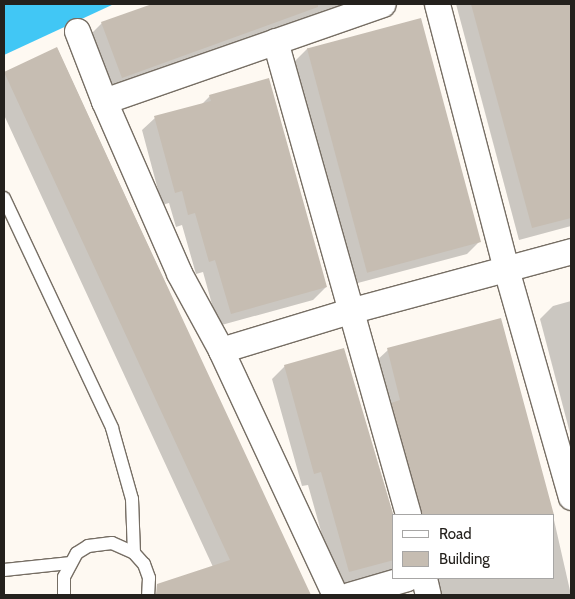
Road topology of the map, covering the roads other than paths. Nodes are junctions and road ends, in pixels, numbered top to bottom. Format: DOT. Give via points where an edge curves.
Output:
graph roads {
  1 [pos="383,4"];
  2 [pos="437,4"];
  3 [pos="77,30"];
  4 [pos="275,41"];
  5 [pos="104,101"];
  6 [pos="4,198"];
  7 [pos="571,251"];
  8 [pos="506,269"];
  9 [pos="353,310"];
  10 [pos="221,350"];
  11 [pos="571,497"];
  12 [pos="408,514"];
  13 [pos="134,553"];
  14 [pos="69,563"];
  15 [pos="4,570"];
  16 [pos="404,579"];
  17 [pos="424,579"];
  18 [pos="149,594"];
  19 [pos="64,595"];
  20 [pos="335,595"];
  21 [pos="349,595"];
  22 [pos="428,595"];
  1 -- 4 [label="street"];
  2 -- 8 [label="street"];
  3 -- 5 [label="street"];
  4 -- 5 [label="street"];
  4 -- 9 [label="street"];
  5 -- 10 [label="street" via="179,274"];
  6 -- 13 [label="lane" via="112,428 132,499"];
  7 -- 8 [label="street"];
  8 -- 9 [label="street"];
  8 -- 11 [label="street"];
  9 -- 10 [label="street"];
  9 -- 12 [label="street"];
  10 -- 20 [label="street"];
  13 -- 14 [label="lane" via="112,543 100,543 88,546"];
  13 -- 18 [label="lane" via="144,564"];
  14 -- 15 [label="lane"];
  14 -- 19 [label="lane" via="64,577"];
  16 -- 21 [label="street"];
  17 -- 22 [label="street"];
}
